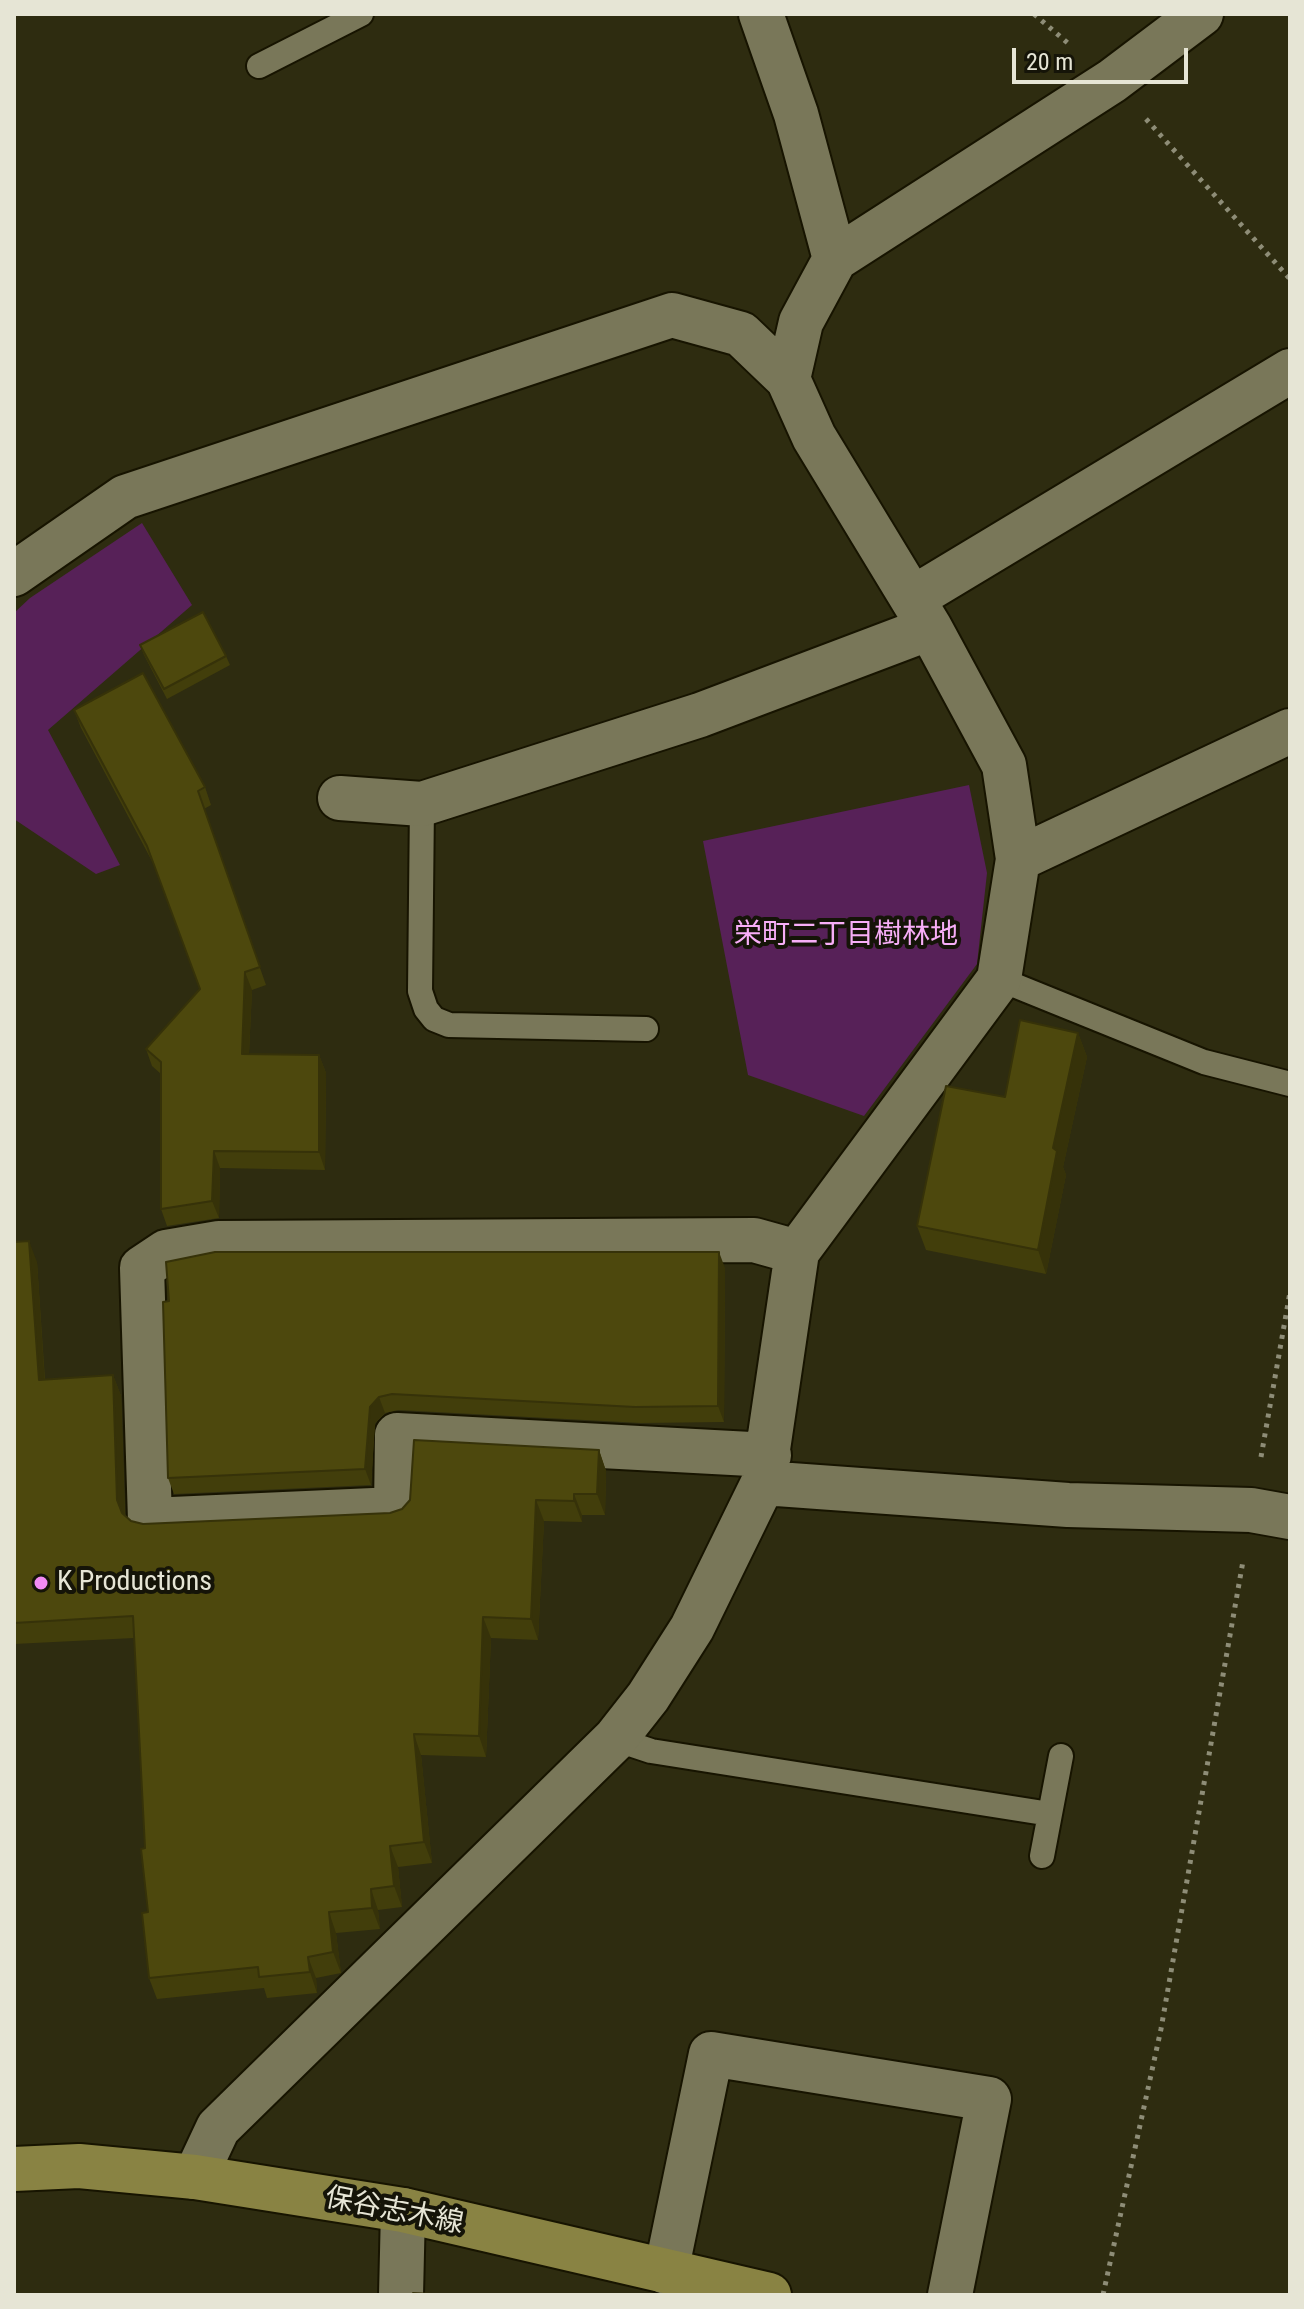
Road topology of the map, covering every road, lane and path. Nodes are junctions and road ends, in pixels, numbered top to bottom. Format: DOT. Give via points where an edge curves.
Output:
graph roads {
  1 [pos="361,14"];
  2 [pos="761,14"];
  3 [pos="1201,14"];
  4 [pos="259,66"];
  5 [pos="1112,81"];
  6 [pos="835,259"];
  7 [pos="1290,279"];
  8 [pos="1290,371"];
  9 [pos="788,379"];
  10 [pos="14,574"];
  11 [pos="922,613"];
  12 [pos="1290,731"];
  13 [pos="340,798"];
  14 [pos="422,804"];
  15 [pos="1018,859"];
  16 [pos="999,979"];
  17 [pos="646,1029"];
  18 [pos="1290,1084"];
  19 [pos="797,1252"];
  20 [pos="1290,1292"];
  21 [pos="766,1469"];
  22 [pos="1271,1513"];
  23 [pos="615,1739"];
  24 [pos="1061,1756"];
  25 [pos="1050,1814"];
  26 [pos="1042,1856"];
  27 [pos="14,2169"];
  28 [pos="195,2177"];
  29 [pos="403,2210"];
  30 [pos="666,2272"];
  31 [pos="401,2295"];
  32 [pos="769,2295"];
  33 [pos="950,2295"];
  34 [pos="1103,2295"];
  1 -- 4 [label="lane"];
  2 -- 6 [label="street" via="796,114"];
  3 -- 5 [label="street"];
  5 -- 6 [label="street"];
  5 -- 7 [label="path"];
  6 -- 9 [label="street" via="801,322"];
  8 -- 11 [label="street"];
  9 -- 10 [label="street" via="741,334 672,315 125,497"];
  9 -- 11 [label="street" via="814,437"];
  11 -- 14 [label="street" via="700,715"];
  11 -- 15 [label="street" via="1004,765"];
  12 -- 15 [label="street"];
  13 -- 14 [label="street"];
  14 -- 17 [label="lane" via="420,991 434,1019 449,1025"];
  15 -- 16 [label="street"];
  16 -- 18 [label="lane" via="1204,1062"];
  16 -- 19 [label="street"];
  19 -- 21 [label="street"];
  19 -- 21 [label="street" via="754,1240 219,1243 166,1252 142,1268 150,1520 396,1509 397,1435"];
  20 -- 22 [label="path"];
  21 -- 22 [label="street" via="1068,1505"];
  21 -- 23 [label="street" via="692,1628"];
  22 -- 34 [label="path"];
  23 -- 25 [label="lane" via="651,1751"];
  23 -- 28 [label="street" via="218,2128"];
  24 -- 25 [label="lane"];
  25 -- 26 [label="lane"];
  27 -- 28 [label="main road, 保谷志木線" via="79,2166"];
  28 -- 29 [label="main road, 保谷志木線"];
  29 -- 30 [label="main road, 保谷志木線"];
  29 -- 31 [label="street"];
  30 -- 32 [label="main road, 保谷志木線"];
  30 -- 33 [label="street" via="711,2054 989,2099"];
}
